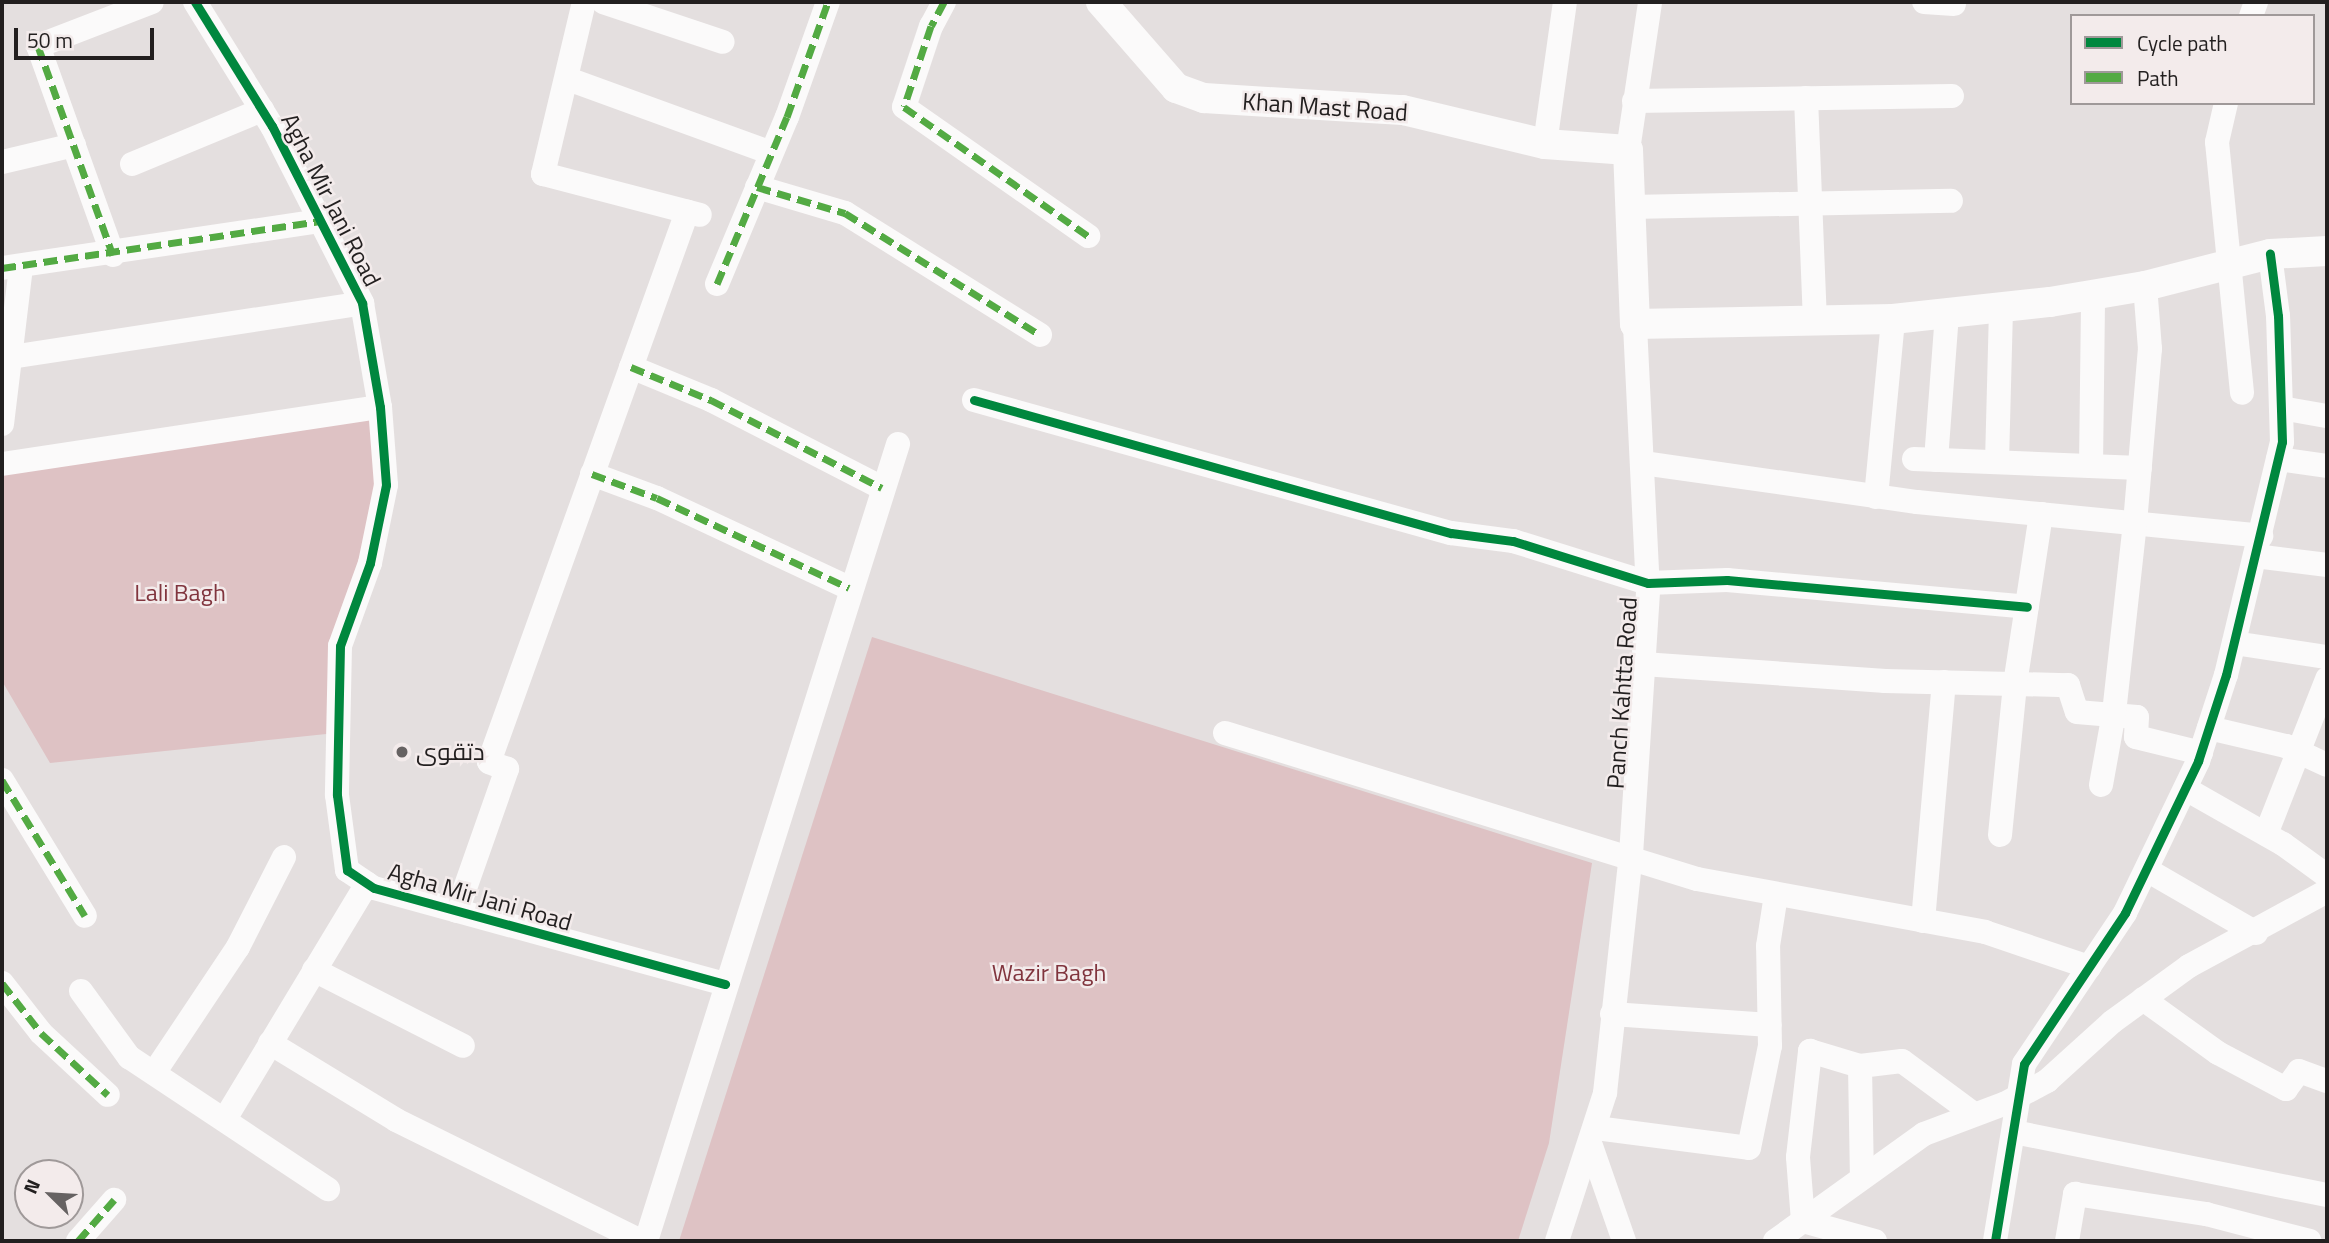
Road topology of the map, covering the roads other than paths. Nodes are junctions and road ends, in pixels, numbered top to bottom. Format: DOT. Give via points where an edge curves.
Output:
graph roads {
  1 [pos="152,2"];
  2 [pos="195,2"];
  3 [pos="584,2"];
  4 [pos="603,2"];
  5 [pos="828,2"];
  6 [pos="944,2"];
  7 [pos="1101,2"];
  8 [pos="1650,2"];
  9 [pos="1924,2"];
  10 [pos="1955,4"];
  11 [pos="1561,5"];
  12 [pos="723,42"];
  13 [pos="568,79"];
  14 [pos="1952,96"];
  15 [pos="1806,98"];
  16 [pos="1634,101"];
  17 [pos="2226,105"];
  18 [pos="262,110"];
  19 [pos="1545,144"];
  20 [pos="74,145"];
  21 [pos="1628,149"];
  22 [pos="771,153"];
  23 [pos="2,162"];
  24 [pos="132,164"];
  25 [pos="757,187"];
  26 [pos="1951,201"];
  27 [pos="1810,204"];
  28 [pos="1630,207"];
  29 [pos="321,221"];
  30 [pos="1088,236"];
  31 [pos="2327,251"];
  32 [pos="2270,254"];
  33 [pos="113,255"];
  34 [pos="2228,264"];
  35 [pos="12,268"];
  36 [pos="717,284"];
  37 [pos="2146,286"];
  38 [pos="2093,295"];
  39 [pos="362,303"];
  40 [pos="2001,307"];
  41 [pos="1947,313"];
  42 [pos="1893,319"];
  43 [pos="1815,321"];
  44 [pos="1635,324"];
  45 [pos="1040,335"];
  46 [pos="12,357"];
  47 [pos="631,367"];
  48 [pos="2242,394"];
  49 [pos="974,401"];
  50 [pos="380,407"];
  51 [pos="2281,408"];
  52 [pos="2327,416"];
  53 [pos="2,424"];
  54 [pos="898,444"];
  55 [pos="2278,459"];
  56 [pos="1997,462"];
  57 [pos="1643,463"];
  58 [pos="2,464"];
  59 [pos="2091,466"];
  60 [pos="2327,467"];
  61 [pos="2140,468"];
  62 [pos="592,474"];
  63 [pos="882,488"];
  64 [pos="1876,496"];
  65 [pos="2041,514"];
  66 [pos="2135,523"];
  67 [pos="2258,546"];
  68 [pos="2327,565"];
  69 [pos="1647,583"];
  70 [pos="849,588"];
  71 [pos="2027,607"];
  72 [pos="2234,643"];
  73 [pos="2327,657"];
  74 [pos="1643,664"];
  75 [pos="2327,679"];
  76 [pos="1944,682"];
  77 [pos="2015,684"];
  78 [pos="2114,713"];
  79 [pos="2209,728"];
  80 [pos="1225,733"];
  81 [pos="2299,751"];
  82 [pos="2201,753"];
  83 [pos="2327,765"];
  84 [pos="2,780"];
  85 [pos="2101,785"];
  86 [pos="2186,789"];
  87 [pos="2266,834"];
  88 [pos="2000,835"];
  89 [pos="1631,855"];
  90 [pos="284,857"];
  91 [pos="2147,870"];
  92 [pos="2327,876"];
  93 [pos="367,884"];
  94 [pos="2327,891"];
  95 [pos="1776,895"];
  96 [pos="457,911"];
  97 [pos="85,916"];
  98 [pos="1923,921"];
  99 [pos="2256,933"];
  100 [pos="2089,967"];
  101 [pos="314,970"];
  102 [pos="2,983"];
  103 [pos="725,985"];
  104 [pos="81,991"];
  105 [pos="2143,999"];
  106 [pos="1612,1014"];
  107 [pos="1770,1025"];
  108 [pos="271,1043"];
  109 [pos="463,1046"];
  110 [pos="1860,1066"];
  111 [pos="153,1073"];
  112 [pos="2327,1081"];
  113 [pos="108,1095"];
  114 [pos="2018,1096"];
  115 [pos="1973,1114"];
  116 [pos="225,1119"];
  117 [pos="2014,1132"];
  118 [pos="1593,1137"];
  119 [pos="1862,1178"];
  120 [pos="328,1189"];
  121 [pos="2327,1195"];
  122 [pos="114,1200"];
  123 [pos="1803,1221"];
  124 [pos="78,1241"];
  125 [pos="644,1241"];
  126 [pos="1557,1241"];
  127 [pos="1623,1241"];
  128 [pos="1775,1241"];
  129 [pos="1875,1241"];
  130 [pos="1995,1241"];
  131 [pos="2067,1241"];
  132 [pos="2310,1241"];
  1 -- 20 [label="street" via="38,46"];
  2 -- 18 [label="street, Agha Mir Jani Road"];
  3 -- 13 [label="street"];
  4 -- 12 [label="street"];
  5 -- 22 [label="street"];
  6 -- 30 [label="street" via="931,26 904,107"];
  7 -- 19 [label="main road, Khan Mast Road" via="1176,88 1204,99 1403,110"];
  8 -- 16 [label="street, Panch Kahtta Road"];
  9 -- 10 [label="street"];
  11 -- 19 [label="street"];
  13 -- 22 [label="street"];
  13 -- 47 [label="street" via="543,174 694,214"];
  14 -- 15 [label="street"];
  15 -- 16 [label="street"];
  15 -- 27 [label="street"];
  16 -- 21 [label="street, Panch Kahtta Road"];
  17 -- 34 [label="street" via="2217,142"];
  18 -- 24 [label="street"];
  18 -- 29 [label="street, Agha Mir Jani Road"];
  19 -- 21 [label="main road, Khan Mast Road"];
  20 -- 23 [label="street"];
  20 -- 33 [label="street"];
  21 -- 28 [label="main road, Panch Kahtta Road"];
  22 -- 25 [label="street"];
  25 -- 36 [label="street"];
  25 -- 45 [label="street" via="845,213"];
  26 -- 27 [label="street"];
  27 -- 28 [label="street"];
  27 -- 43 [label="street"];
  28 -- 44 [label="main road, Panch Kahtta Road"];
  29 -- 33 [label="street"];
  29 -- 39 [label="street, Agha Mir Jani Road"];
  31 -- 32 [label="main road"];
  32 -- 34 [label="main road"];
  32 -- 51 [label="street" via="2278,316"];
  33 -- 35 [label="street"];
  34 -- 37 [label="main road"];
  34 -- 48 [label="street"];
  35 -- 46 [label="street"];
  37 -- 38 [label="main road"];
  37 -- 61 [label="street" via="2150,349"];
  38 -- 40 [label="main road"];
  38 -- 59 [label="street"];
  39 -- 46 [label="street"];
  39 -- 50 [label="street, Agha Mir Jani Road"];
  40 -- 41 [label="main road"];
  40 -- 56 [label="street"];
  41 -- 42 [label="main road"];
  41 -- 56 [label="street" via="1925,459"];
  42 -- 43 [label="main road"];
  42 -- 64 [label="street"];
  43 -- 44 [label="main road"];
  44 -- 57 [label="street, Panch Kahtta Road"];
  46 -- 53 [label="street"];
  47 -- 62 [label="street"];
  47 -- 63 [label="street" via="711,400"];
  49 -- 69 [label="street" via="1451,533 1513,541"];
  50 -- 58 [label="street"];
  50 -- 93 [label="street, Agha Mir Jani Road" via="386,485 370,563 340,646 336,715 340,839 347,870"];
  51 -- 52 [label="street"];
  51 -- 55 [label="street"];
  54 -- 63 [label="street"];
  55 -- 60 [label="street"];
  55 -- 67 [label="street"];
  56 -- 59 [label="street"];
  57 -- 64 [label="street"];
  57 -- 69 [label="street, Panch Kahtta Road"];
  59 -- 61 [label="street"];
  61 -- 66 [label="street"];
  62 -- 70 [label="street" via="657,498"];
  62 -- 96 [label="street" via="489,762 507,769"];
  63 -- 70 [label="street"];
  64 -- 65 [label="street"];
  65 -- 66 [label="street"];
  65 -- 71 [label="street"];
  66 -- 67 [label="street"];
  66 -- 78 [label="street"];
  67 -- 68 [label="street"];
  67 -- 72 [label="street"];
  69 -- 71 [label="street" via="1727,580"];
  69 -- 74 [label="street, Panch Kahtta Road"];
  70 -- 103 [label="street"];
  71 -- 77 [label="street"];
  72 -- 73 [label="street"];
  72 -- 79 [label="street"];
  74 -- 76 [label="street"];
  74 -- 89 [label="street, Panch Kahtta Road"];
  75 -- 81 [label="street"];
  76 -- 77 [label="street"];
  76 -- 98 [label="street"];
  77 -- 78 [label="street" via="2068,685 2077,712"];
  77 -- 88 [label="street"];
  78 -- 82 [label="street" via="2137,717 2136,737"];
  78 -- 85 [label="street"];
  79 -- 81 [label="street"];
  79 -- 82 [label="street"];
  80 -- 89 [label="street"];
  81 -- 83 [label="street"];
  81 -- 87 [label="street"];
  82 -- 86 [label="street"];
  84 -- 97 [label="street"];
  86 -- 87 [label="street"];
  86 -- 91 [label="street"];
  87 -- 92 [label="street"];
  89 -- 95 [label="street" via="1697,879"];
  89 -- 106 [label="street, Panch Kahtta Road"];
  90 -- 111 [label="street" via="239,947"];
  91 -- 99 [label="street"];
  91 -- 100 [label="street"];
  93 -- 96 [label="street, Agha Mir Jani Road"];
  93 -- 101 [label="street"];
  94 -- 99 [label="street"];
  95 -- 98 [label="street"];
  95 -- 107 [label="street" via="1768,946"];
  96 -- 103 [label="street, Agha Mir Jani Road"];
  98 -- 100 [label="street" via="1984,932"];
  99 -- 105 [label="street" via="2189,966"];
  100 -- 114 [label="street" via="2024,1064"];
  101 -- 108 [label="street"];
  101 -- 109 [label="street"];
  102 -- 113 [label="street" via="41,1033"];
  103 -- 125 [label="street"];
  104 -- 111 [label="street" via="129,1058"];
  105 -- 112 [label="street" via="2218,1053 2286,1089 2299,1071"];
  105 -- 114 [label="street" via="2047,1081"];
  106 -- 107 [label="street"];
  106 -- 118 [label="street, Panch Kahtta Road" via="1605,1093"];
  107 -- 118 [label="street" via="1770,1046 1749,1148"];
  108 -- 116 [label="street"];
  108 -- 125 [label="street" via="396,1120"];
  110 -- 115 [label="street" via="1902,1061"];
  110 -- 119 [label="street"];
  110 -- 123 [label="street" via="1810,1051 1798,1157"];
  111 -- 116 [label="street"];
  114 -- 115 [label="street"];
  114 -- 117 [label="street"];
  115 -- 119 [label="street" via="1924,1134"];
  116 -- 120 [label="street"];
  117 -- 121 [label="street"];
  117 -- 130 [label="street"];
  118 -- 126 [label="street, Panch Kahtta Road"];
  118 -- 127 [label="street"];
  119 -- 123 [label="street"];
  122 -- 124 [label="street"];
  123 -- 128 [label="street"];
  123 -- 129 [label="street"];
  131 -- 132 [label="street" via="2075,1194 2206,1214"];
}
